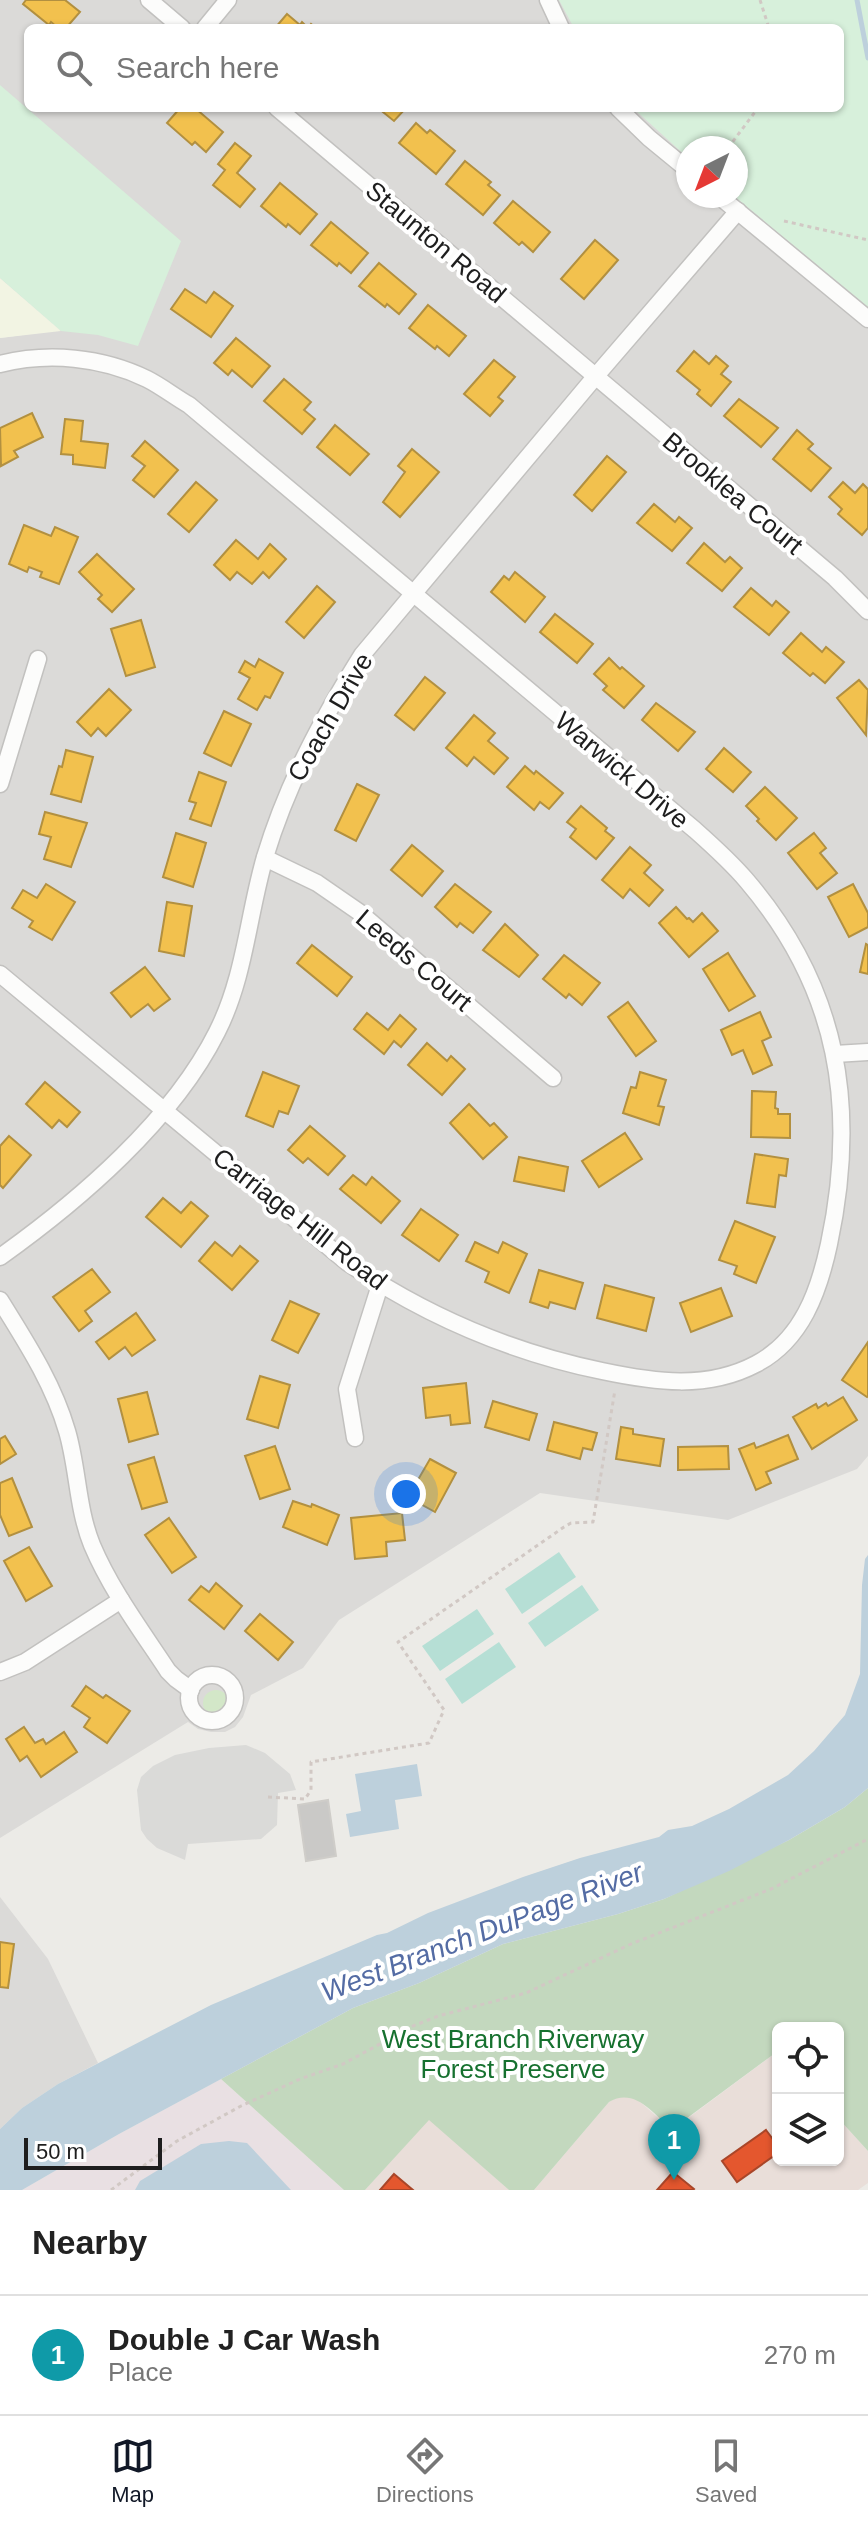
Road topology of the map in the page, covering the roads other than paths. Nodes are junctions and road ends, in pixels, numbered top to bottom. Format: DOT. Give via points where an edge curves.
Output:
graph roads {
  1 [pos="149,0"];
  2 [pos="228,0"];
  3 [pos="548,0"];
  4 [pos="177,24"];
  5 [pos="208,24"];
  6 [pos="559,24"];
  7 [pos="282,112"];
  8 [pos="622,112"];
  9 [pos="676,160"];
  10 [pos="734,208"];
  11 [pos="738,211"];
  12 [pos="868,319"];
  13 [pos="0,364"];
  14 [pos="595,377"];
  15 [pos="412,594"];
  16 [pos="868,611"];
  17 [pos="38,659"];
  18 [pos="0,784"];
  19 [pos="265,858"];
  20 [pos="0,974"];
  21 [pos="868,1052"];
  22 [pos="835,1054"];
  23 [pos="553,1078"];
  24 [pos="162,1110"];
  25 [pos="0,1257"];
  26 [pos="380,1285"];
  27 [pos="0,1300"];
  28 [pos="693,1382"];
  29 [pos="355,1438"];
  30 [pos="121,1600"];
  31 [pos="0,1672"];
  32 [pos="191,1690"];
  1 -- 4 [label="street"];
  2 -- 5 [label="street"];
  3 -- 6 [label="street"];
  7 -- 14 [label="street, Staunton Road"];
  8 -- 9 [label="street"];
  10 -- 11 [label="street"];
  11 -- 12 [label="street"];
  11 -- 14 [label="street, Coach Drive"];
  13 -- 15 [label="street, Warwick Drive" via="81,359 146,379 189,405"];
  14 -- 15 [label="street, Coach Drive"];
  14 -- 16 [label="street, Brooklea Court"];
  15 -- 19 [label="street, Coach Drive" via="362,655 331,705 290,785"];
  15 -- 22 [label="street, Warwick Drive" via="732,864 772,913 804,968"];
  17 -- 18 [label="street"];
  19 -- 23 [label="street, Leeds Court" via="317,883 359,912"];
  19 -- 24 [label="street, Coach Drive" via="229,1005 193,1072"];
  20 -- 24 [label="street, Carriage Hill Road"];
  21 -- 22 [label="street"];
  22 -- 28 [label="street, Warwick Drive" via="842,1160 823,1273 814,1296 793,1333 769,1356 739,1372"];
  24 -- 25 [label="street, Coach Drive" via="87,1189"];
  24 -- 26 [label="street, Carriage Hill Road"];
  26 -- 28 [label="street, Carriage Hill Road" via="488,1339 568,1364"];
  26 -- 29 [label="street" via="347,1389"];
  27 -- 30 [label="street" via="56,1398 87,1529"];
  30 -- 31 [label="street" via="25,1662"];
  30 -- 32 [label="street" via="168,1671"];
}
